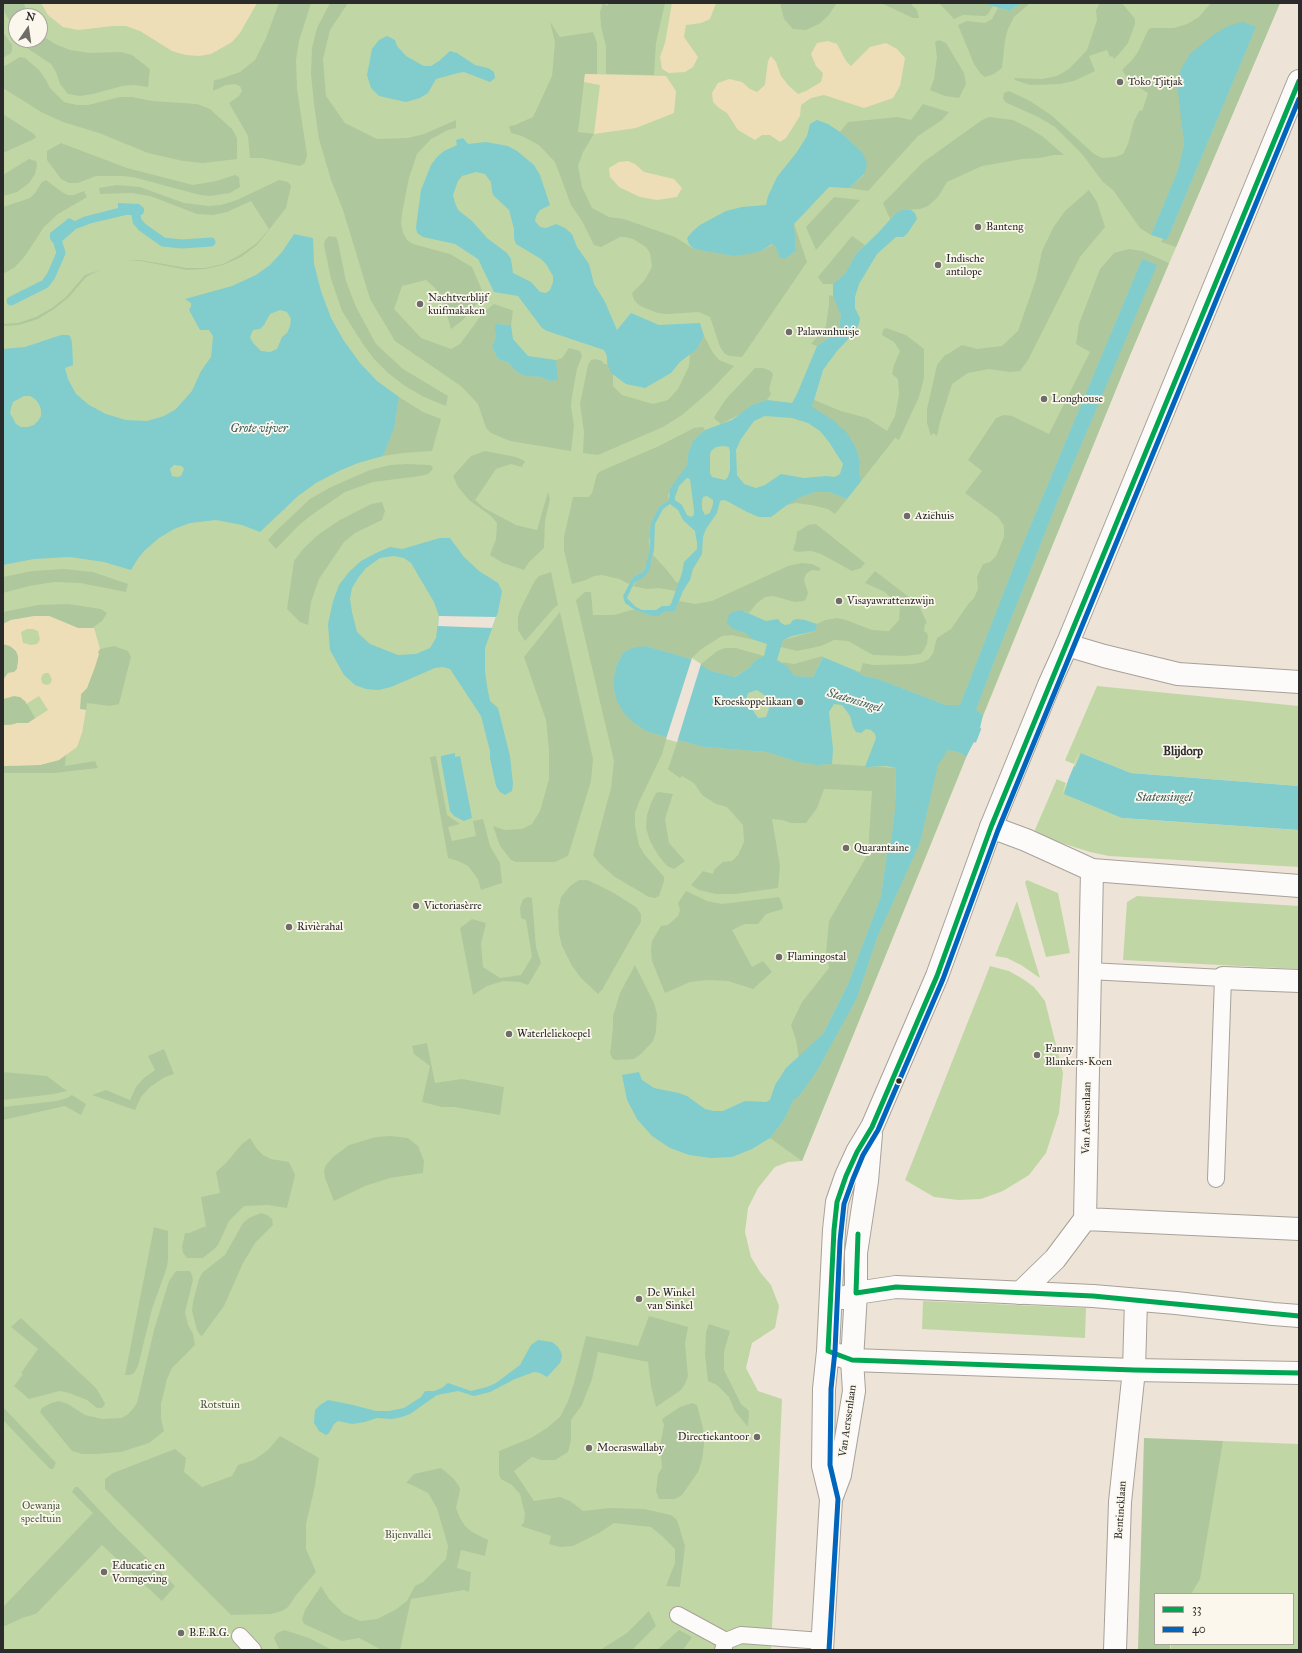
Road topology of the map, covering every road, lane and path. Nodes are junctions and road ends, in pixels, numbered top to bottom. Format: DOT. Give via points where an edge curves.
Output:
graph roads {
  1 [pos="1299,81"];
  2 [pos="1067,645"];
  3 [pos="1299,682"];
  4 [pos="991,827"];
  5 [pos="1092,870"];
  6 [pos="1299,886"];
  7 [pos="1089,971"];
  8 [pos="1224,978"];
  9 [pos="1299,981"];
  10 [pos="872,1127"];
  11 [pos="1216,1179"];
  12 [pos="1085,1219"];
  13 [pos="1299,1229"];
  14 [pos="856,1293"];
  15 [pos="1020,1293"];
  16 [pos="1136,1300"];
  17 [pos="830,1304"];
  18 [pos="1299,1316"];
  19 [pos="828,1351"];
  20 [pos="852,1360"];
  21 [pos="1134,1370"];
  22 [pos="1299,1373"];
  23 [pos="831,1499"];
  24 [pos="678,1615"];
  25 [pos="240,1636"];
  26 [pos="724,1646"];
  27 [pos="822,1646"];
  28 [pos="253,1650"];
  29 [pos="1115,1650"];
  1 -- 2 [label="street, Van Aerssenlaan"];
  2 -- 3 [label="street" via="1178,674"];
  2 -- 4 [label="street, Van Aerssenlaan"];
  4 -- 5 [label="street"];
  4 -- 10 [label="street, Van Aerssenlaan" via="937,976"];
  5 -- 6 [label="street"];
  5 -- 7 [label="street, Van Aerssenlaan"];
  7 -- 8 [label="lane"];
  7 -- 12 [label="street, Van Aerssenlaan"];
  8 -- 9 [label="street"];
  8 -- 11 [label="lane"];
  10 -- 14 [label="street, Van Aerssenlaan" via="867,1181 858,1234"];
  10 -- 17 [label="street, Van Aerssenlaan" via="854,1158 837,1202"];
  12 -- 13 [label="street"];
  12 -- 15 [label="street" via="1055,1258"];
  14 -- 15 [label="street" via="896,1287"];
  14 -- 17 [label="street"];
  14 -- 20 [label="street, Van Aerssenlaan"];
  15 -- 16 [label="street"];
  16 -- 18 [label="street"];
  16 -- 21 [label="street, Bentincklaan"];
  17 -- 19 [label="street, Van Aerssenlaan"];
  19 -- 20 [label="street"];
  19 -- 23 [label="street, Van Aerssenlaan" via="824,1389 823,1466"];
  20 -- 21 [label="street"];
  20 -- 23 [label="street, Van Aerssenlaan" via="854,1391 840,1475"];
  21 -- 22 [label="street"];
  21 -- 29 [label="street, Bentincklaan" via="1120,1502"];
  23 -- 27 [label="street, Van Aerssenlaan"];
  24 -- 26 [label="lane"];
  25 -- 28 [label="lane"];
  26 -- 27 [label="lane" via="741,1635"];
}
